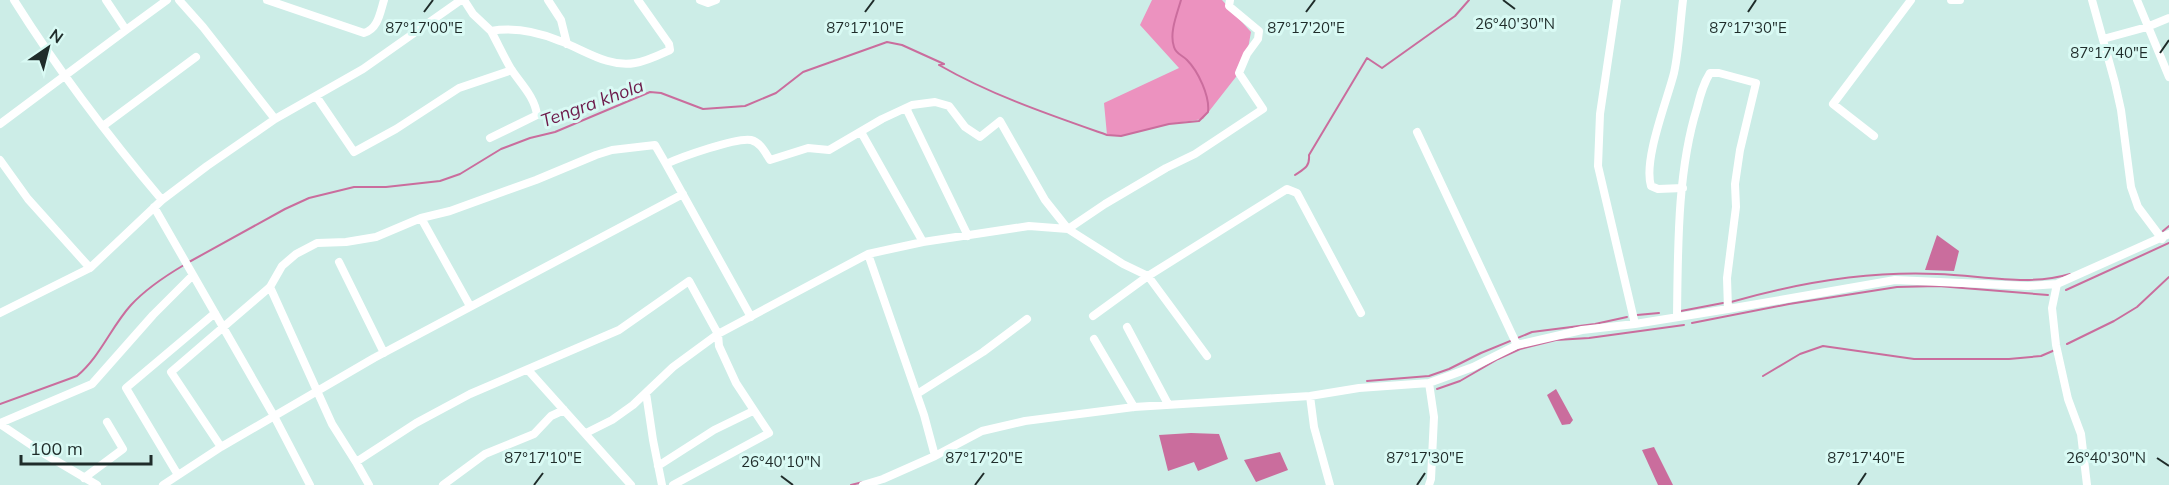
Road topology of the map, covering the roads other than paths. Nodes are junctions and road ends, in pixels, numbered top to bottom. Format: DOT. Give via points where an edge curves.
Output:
graph roads {
  1 [pos="14,0"];
  2 [pos="106,0"];
  3 [pos="167,0"];
  4 [pos="179,0"];
  5 [pos="267,0"];
  6 [pos="384,0"];
  7 [pos="463,0"];
  8 [pos="548,0"];
  9 [pos="638,0"];
  10 [pos="700,0"];
  11 [pos="716,0"];
  12 [pos="1230,0"];
  13 [pos="1617,0"];
  14 [pos="1683,0"];
  15 [pos="1911,0"];
  16 [pos="1951,0"];
  17 [pos="1960,0"];
  18 [pos="2092,0"];
  19 [pos="2137,0"];
  20 [pos="2169,18"];
  21 [pos="2147,27"];
  22 [pos="126,30"];
  23 [pos="491,31"];
  24 [pos="2103,39"];
  25 [pos="567,44"];
  26 [pos="196,57"];
  27 [pos="512,70"];
  28 [pos="65,77"];
  29 [pos="2169,77"];
  30 [pos="316,96"];
  31 [pos="906,108"];
  32 [pos="275,119"];
  33 [pos="0,124"];
  34 [pos="103,126"];
  35 [pos="861,132"];
  36 [pos="1417,132"];
  37 [pos="1874,136"];
  38 [pos="490,138"];
  39 [pos="0,160"];
  40 [pos="666,164"];
  41 [pos="1683,188"];
  42 [pos="683,194"];
  43 [pos="162,200"];
  44 [pos="154,207"];
  45 [pos="421,218"];
  46 [pos="1068,229"];
  47 [pos="968,236"];
  48 [pos="2165,236"];
  49 [pos="922,242"];
  50 [pos="868,254"];
  51 [pos="339,262"];
  52 [pos="90,268"];
  53 [pos="193,275"];
  54 [pos="1148,276"];
  55 [pos="2057,284"];
  56 [pos="270,287"];
  57 [pos="470,306"];
  58 [pos="1728,309"];
  59 [pos="0,313"];
  60 [pos="215,313"];
  61 [pos="1361,313"];
  62 [pos="1093,316"];
  63 [pos="1677,316"];
  64 [pos="751,317"];
  65 [pos="1027,319"];
  66 [pos="1635,324"];
  67 [pos="1127,327"];
  68 [pos="223,328"];
  69 [pos="718,334"];
  70 [pos="1094,339"];
  71 [pos="1515,341"];
  72 [pos="384,353"];
  73 [pos="1207,356"];
  74 [pos="528,370"];
  75 [pos="1429,383"];
  76 [pos="316,391"];
  77 [pos="646,393"];
  78 [pos="917,394"];
  79 [pos="1310,396"];
  80 [pos="1168,404"];
  81 [pos="1134,408"];
  82 [pos="564,410"];
  83 [pos="753,411"];
  84 [pos="274,416"];
  85 [pos="107,422"];
  86 [pos="0,423"];
  87 [pos="586,433"];
  88 [pos="221,447"];
  89 [pos="935,456"];
  90 [pos="356,462"];
  91 [pos="658,466"];
  92 [pos="178,475"];
  93 [pos="84,478"];
  94 [pos="98,485"];
  95 [pos="163,485"];
  96 [pos="309,485"];
  97 [pos="369,485"];
  98 [pos="443,485"];
  99 [pos="631,485"];
  100 [pos="662,485"];
  101 [pos="673,485"];
  102 [pos="863,485"];
  103 [pos="1330,485"];
  104 [pos="1429,485"];
  105 [pos="2087,485"];
  1 -- 28 [label="street"];
  2 -- 22 [label="street"];
  3 -- 22 [label="street"];
  4 -- 32 [label="street"];
  5 -- 6 [label="street" via="364,33 373,30"];
  7 -- 23 [label="street"];
  7 -- 30 [label="street" via="363,69"];
  8 -- 25 [label="street" via="561,20"];
  9 -- 25 [label="street" via="670,50 623,64"];
  10 -- 11 [label="street"];
  12 -- 46 [label="street" via="1229,6 1259,31 1239,73 1263,108 1195,154"];
  13 -- 66 [label="street" via="1600,114 1598,166"];
  14 -- 41 [label="street" via="1674,72 1653,151 1650,180 1651,186 1658,189"];
  15 -- 37 [label="street" via="1833,104"];
  16 -- 17 [label="street"];
  18 -- 24 [label="street"];
  19 -- 21 [label="street"];
  20 -- 21 [label="street"];
  21 -- 24 [label="street"];
  21 -- 29 [label="street"];
  22 -- 28 [label="street"];
  23 -- 25 [label="street" via="505,28"];
  23 -- 27 [label="street"];
  24 -- 48 [label="street" via="2121,110 2131,188 2138,207"];
  26 -- 34 [label="street"];
  27 -- 30 [label="street" via="459,88 354,152"];
  27 -- 38 [label="street" via="537,115"];
  28 -- 33 [label="street"];
  28 -- 34 [label="street"];
  30 -- 32 [label="street"];
  31 -- 35 [label="street"];
  31 -- 46 [label="street" via="935,102 949,106 965,128 980,136 1000,122 1045,200"];
  31 -- 47 [label="street"];
  32 -- 43 [label="street"];
  34 -- 43 [label="street"];
  35 -- 40 [label="street" via="829,150 808,148 770,160 753,140 742,140"];
  35 -- 49 [label="street"];
  36 -- 71 [label="street"];
  39 -- 52 [label="street" via="28,199"];
  40 -- 42 [label="street"];
  40 -- 45 [label="street" via="654,146 612,150 450,211"];
  41 -- 58 [label="street" via="1694,116 1710,73 1756,83 1735,184"];
  41 -- 63 [label="street"];
  42 -- 57 [label="street"];
  42 -- 64 [label="street"];
  43 -- 44 [label="street"];
  44 -- 52 [label="street"];
  44 -- 53 [label="street"];
  45 -- 56 [label="street" via="376,237 317,243 282,266"];
  45 -- 57 [label="street"];
  46 -- 47 [label="street" via="1029,226"];
  46 -- 54 [label="street"];
  47 -- 49 [label="street"];
  48 -- 55 [label="street"];
  49 -- 50 [label="street"];
  50 -- 64 [label="street"];
  50 -- 78 [label="street"];
  51 -- 72 [label="street"];
  52 -- 59 [label="street"];
  53 -- 60 [label="street"];
  53 -- 86 [label="street" via="92,384"];
  54 -- 61 [label="street" via="1280,192 1293,190"];
  54 -- 62 [label="street"];
  54 -- 73 [label="street"];
  55 -- 58 [label="street" via="1895,280"];
  55 -- 105 [label="street" via="2052,308 2056,345 2068,399 2081,434"];
  56 -- 68 [label="street"];
  56 -- 76 [label="street"];
  57 -- 72 [label="street"];
  58 -- 63 [label="street"];
  60 -- 68 [label="street"];
  60 -- 92 [label="street" via="126,388"];
  63 -- 66 [label="street"];
  64 -- 69 [label="street"];
  65 -- 78 [label="street"];
  66 -- 71 [label="street"];
  67 -- 80 [label="street"];
  68 -- 84 [label="street"];
  68 -- 88 [label="street" via="171,372"];
  69 -- 74 [label="street" via="689,281 619,330"];
  69 -- 77 [label="street"];
  69 -- 83 [label="street" via="730,371"];
  70 -- 81 [label="street"];
  71 -- 75 [label="street" via="1473,367"];
  72 -- 76 [label="street"];
  74 -- 82 [label="street"];
  74 -- 90 [label="street" via="416,423"];
  75 -- 79 [label="street"];
  75 -- 104 [label="street" via="1434,417"];
  76 -- 84 [label="street"];
  76 -- 90 [label="street"];
  77 -- 87 [label="street" via="612,420"];
  77 -- 91 [label="street"];
  78 -- 89 [label="street"];
  79 -- 80 [label="street"];
  79 -- 103 [label="street"];
  80 -- 81 [label="street"];
  81 -- 89 [label="street" via="1025,421 982,431"];
  82 -- 87 [label="street"];
  82 -- 98 [label="street" via="551,416 534,435 484,454"];
  83 -- 91 [label="street" via="714,430"];
  83 -- 101 [label="street" via="769,433"];
  84 -- 88 [label="street"];
  84 -- 96 [label="street"];
  85 -- 93 [label="street" via="123,449"];
  86 -- 93 [label="street"];
  87 -- 99 [label="street"];
  88 -- 92 [label="street"];
  89 -- 102 [label="street"];
  90 -- 97 [label="street"];
  91 -- 100 [label="street"];
  92 -- 95 [label="street"];
  93 -- 94 [label="street"];
}
